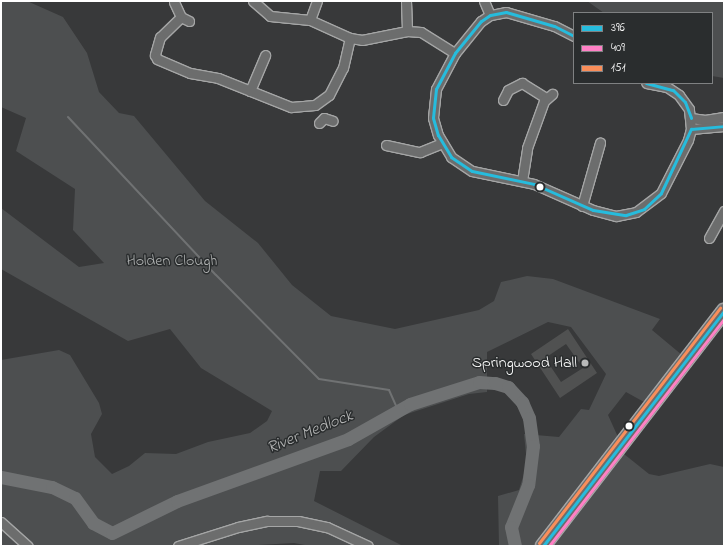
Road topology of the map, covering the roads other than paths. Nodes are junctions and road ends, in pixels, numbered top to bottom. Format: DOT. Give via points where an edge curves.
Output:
graph roads {
  1 [pos="253,1"];
  2 [pos="317,1"];
  3 [pos="406,1"];
  4 [pos="484,1"];
  5 [pos="174,2"];
  6 [pos="490,15"];
  7 [pos="310,20"];
  8 [pos="407,31"];
  9 [pos="573,36"];
  10 [pos="350,38"];
  11 [pos="455,53"];
  12 [pos="265,55"];
  13 [pos="650,84"];
  14 [pos="250,91"];
  15 [pos="503,100"];
  16 [pos="315,105"];
  17 [pos="724,117"];
  18 [pos="691,118"];
  19 [pos="334,121"];
  20 [pos="724,126"];
  21 [pos="691,129"];
  22 [pos="389,141"];
  23 [pos="442,143"];
  24 [pos="600,143"];
  25 [pos="522,181"];
  26 [pos="582,206"];
  27 [pos="724,211"];
  28 [pos="709,238"];
  29 [pos="724,311"];
  30 [pos="1,522"];
  31 [pos="28,546"];
  32 [pos="178,546"];
  33 [pos="368,546"];
  34 [pos="544,546"];
  1 -- 7 [label="street" via="270,16"];
  2 -- 7 [label="street"];
  3 -- 8 [label="street"];
  4 -- 6 [label="street"];
  5 -- 14 [label="street" via="185,19 160,38 155,56 157,59"];
  6 -- 9 [label="street" via="519,14"];
  6 -- 11 [label="street" via="481,21"];
  7 -- 10 [label="street"];
  8 -- 10 [label="street" via="362,40"];
  8 -- 11 [label="street" via="426,34"];
  10 -- 16 [label="street" via="338,82 329,95"];
  11 -- 23 [label="street" via="436,89 433,105 433,118"];
  12 -- 14 [label="street"];
  13 -- 18 [label="street" via="673,90 685,102"];
  14 -- 16 [label="street" via="291,107"];
  15 -- 25 [label="street" via="508,90 522,83 549,96 527,148"];
  16 -- 19 [label="street" via="321,121"];
  17 -- 18 [label="street" via="705,120"];
  18 -- 21 [label="street"];
  20 -- 21 [label="street"];
  21 -- 26 [label="street" via="661,193 644,208 616,216"];
  22 -- 23 [label="street" via="420,152"];
  23 -- 25 [label="street" via="451,157 472,171"];
  24 -- 26 [label="street"];
  25 -- 26 [label="street"];
  27 -- 28 [label="street"];
  29 -- 34 [label="highway"];
  30 -- 31 [label="street"];
  32 -- 33 [label="street" via="266,521 298,521 327,527"];
}
